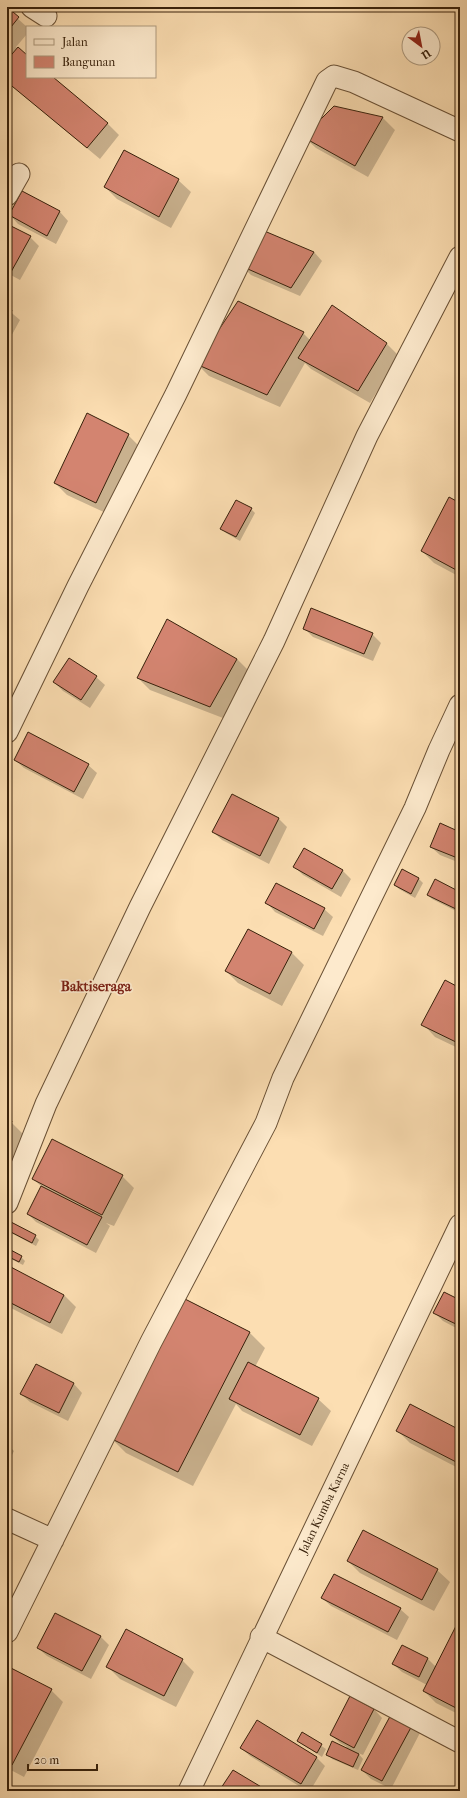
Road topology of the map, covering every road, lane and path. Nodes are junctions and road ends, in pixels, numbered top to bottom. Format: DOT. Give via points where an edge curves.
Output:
graph roads {
  1 [pos="460,131"];
  2 [pos="19,174"];
  3 [pos="7,195"];
  4 [pos="460,257"];
  5 [pos="460,705"];
  6 [pos="7,732"];
  7 [pos="7,1203"];
  8 [pos="460,1225"];
  9 [pos="7,1519"];
  10 [pos="53,1540"];
  11 [pos="7,1632"];
  12 [pos="261,1637"];
  13 [pos="460,1742"];
  14 [pos="189,1791"];
  1 -- 6 [label="street" via="354,82 334,76 327,81 176,394"];
  2 -- 3 [label="street"];
  4 -- 7 [label="street" via="368,436 274,641 140,907 46,1104"];
  5 -- 10 [label="street" via="438,750 415,808 283,1078 266,1123 151,1342"];
  8 -- 12 [label="street, Jalan Kumba Karna"];
  9 -- 10 [label="street"];
  10 -- 11 [label="street"];
  12 -- 13 [label="street"];
  12 -- 14 [label="street, Jalan Kumba Karna"];
}
